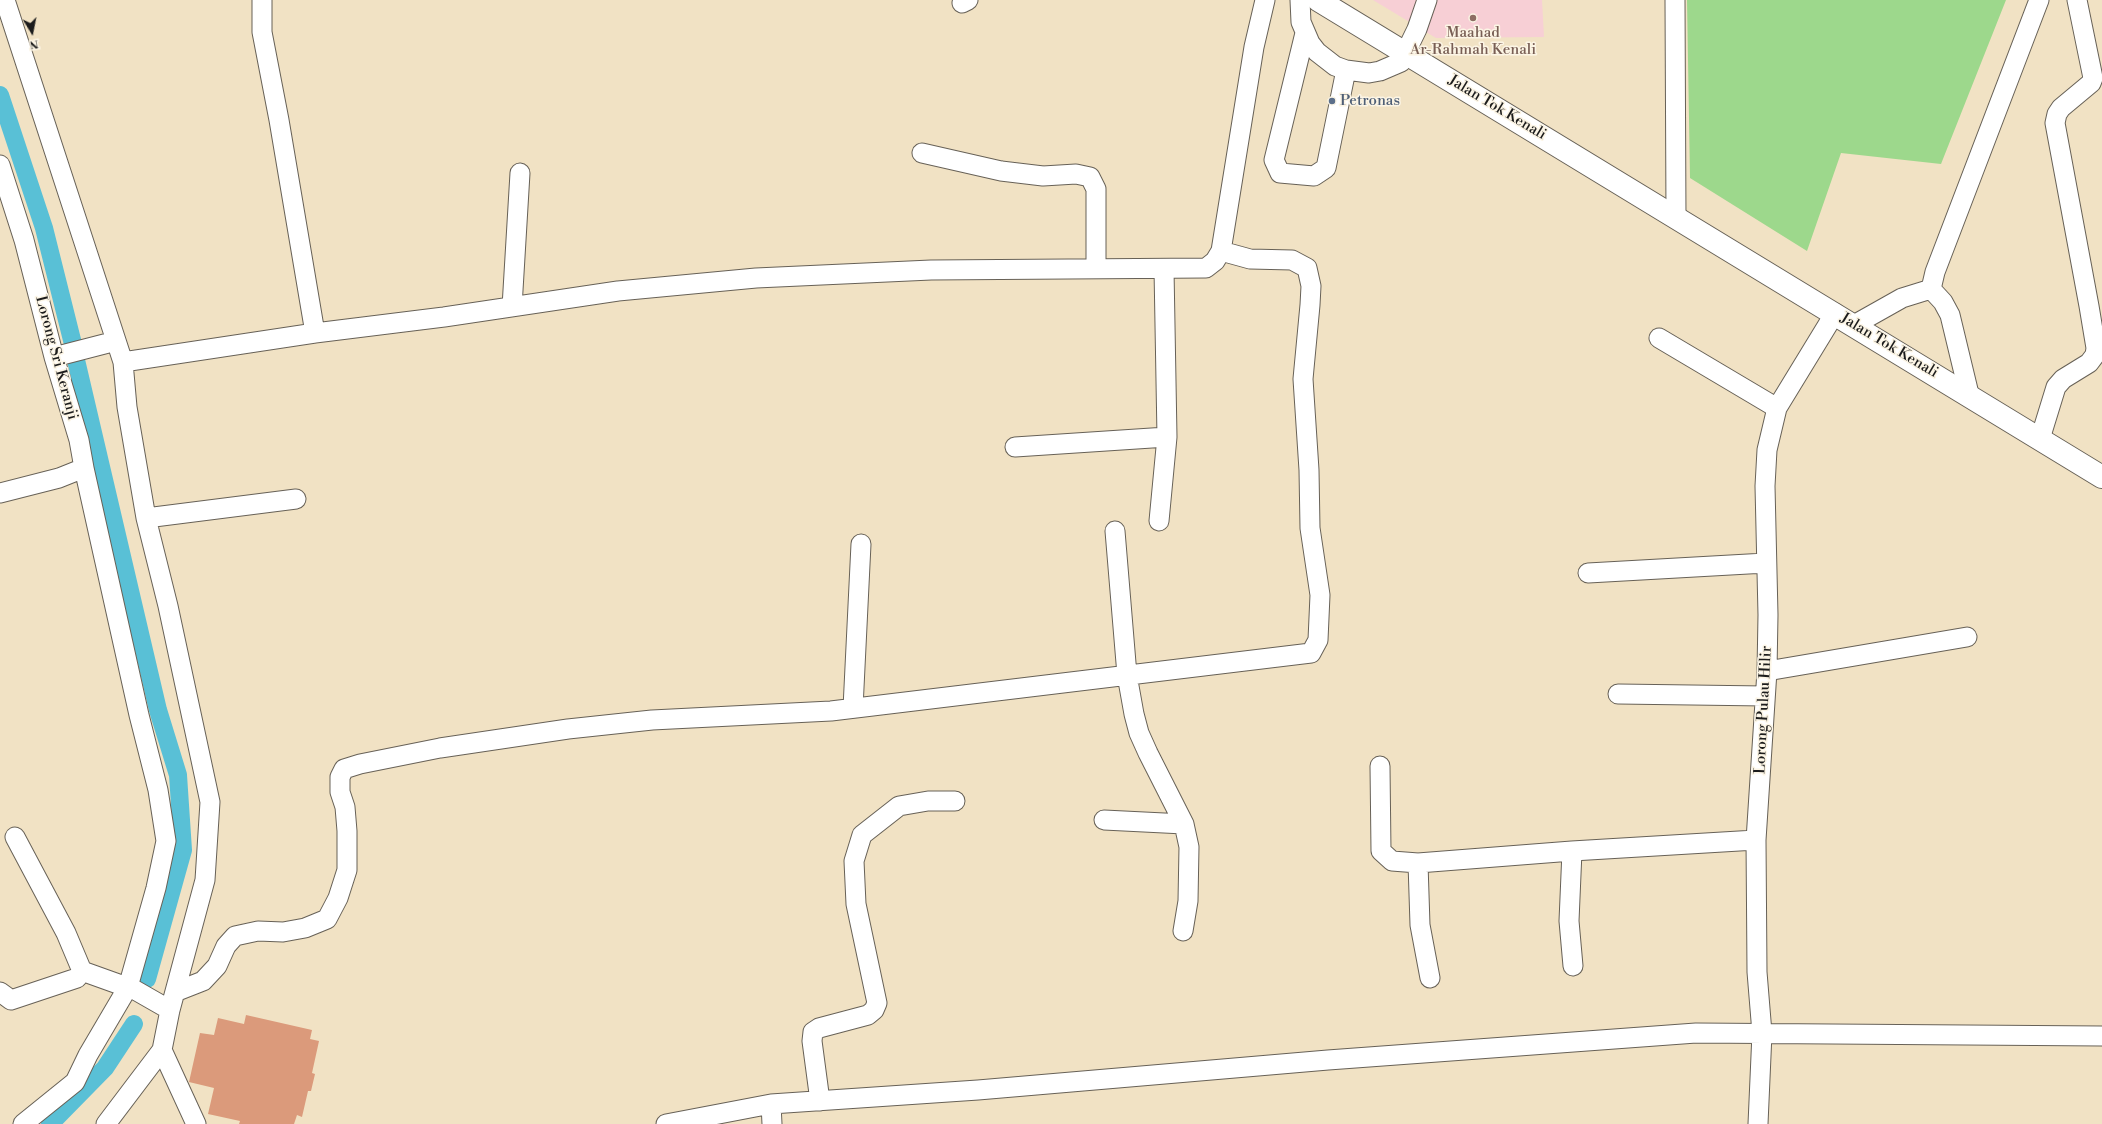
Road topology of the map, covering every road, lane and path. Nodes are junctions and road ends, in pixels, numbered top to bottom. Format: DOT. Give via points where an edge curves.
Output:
graph roads {
  1 [pos="5,0"];
  2 [pos="262,0"];
  3 [pos="1265,0"];
  4 [pos="1300,0"];
  5 [pos="1318,0"];
  6 [pos="1427,0"];
  7 [pos="1675,0"];
  8 [pos="2039,0"];
  9 [pos="2077,0"];
  10 [pos="1340,6"];
  11 [pos="1305,33"];
  12 [pos="1407,54"];
  13 [pos="1346,70"];
  14 [pos="922,153"];
  15 [pos="0,165"];
  16 [pos="520,173"];
  17 [pos="1676,217"];
  18 [pos="1221,251"];
  19 [pos="1096,269"];
  20 [pos="1164,269"];
  21 [pos="1931,289"];
  22 [pos="2096,306"];
  23 [pos="512,307"];
  24 [pos="1835,313"];
  25 [pos="1854,325"];
  26 [pos="315,333"];
  27 [pos="1659,338"];
  28 [pos="116,341"];
  29 [pos="54,357"];
  30 [pos="2096,361"];
  31 [pos="123,362"];
  32 [pos="1969,394"];
  33 [pos="1777,408"];
  34 [pos="1168,437"];
  35 [pos="2040,439"];
  36 [pos="1015,448"];
  37 [pos="84,468"];
  38 [pos="2102,477"];
  39 [pos="0,492"];
  40 [pos="296,499"];
  41 [pos="146,518"];
  42 [pos="1159,521"];
  43 [pos="1115,531"];
  44 [pos="861,544"];
  45 [pos="1766,562"];
  46 [pos="1588,573"];
  47 [pos="1967,637"];
  48 [pos="1767,671"];
  49 [pos="1127,675"];
  50 [pos="1618,694"];
  51 [pos="1765,696"];
  52 [pos="853,708"];
  53 [pos="1380,766"];
  54 [pos="955,802"];
  55 [pos="1104,820"];
  56 [pos="1184,824"];
  57 [pos="15,837"];
  58 [pos="1756,840"];
  59 [pos="1572,851"];
  60 [pos="1418,863"];
  61 [pos="1183,930"];
  62 [pos="1573,966"];
  63 [pos="82,971"];
  64 [pos="1430,978"];
  65 [pos="128,988"];
  66 [pos="0,992"];
  67 [pos="175,992"];
  68 [pos="170,1010"];
  69 [pos="1762,1033"];
  70 [pos="2102,1036"];
  71 [pos="162,1050"];
  72 [pos="820,1101"];
  73 [pos="771,1104"];
  74 [pos="23,1124"];
  75 [pos="106,1124"];
  76 [pos="196,1124"];
  77 [pos="666,1124"];
  78 [pos="772,1124"];
  79 [pos="1758,1124"];
  1 -- 28 [label="street"];
  2 -- 26 [label="street" via="262,32"];
  3 -- 18 [label="street" via="1254,47"];
  4 -- 11 [label="street" via="1301,22"];
  5 -- 10 [label="main road, Jalan Tok Kenali"];
  6 -- 12 [label="street"];
  7 -- 17 [label="street"];
  8 -- 21 [label="street" via="1935,272"];
  9 -- 22 [label="street" via="2093,78 2091,83 2061,108 2055,124"];
  10 -- 12 [label="main road, Jalan Tok Kenali"];
  11 -- 13 [label="street" via="1310,43 1326,60"];
  11 -- 13 [label="street" via="1274,160 1280,173 1314,176 1326,168"];
  12 -- 13 [label="street" via="1401,62 1380,71 1363,73"];
  12 -- 17 [label="main road, Jalan Tok Kenali"];
  14 -- 19 [label="street" via="1001,171 1043,176 1076,174 1090,177 1096,189"];
  15 -- 29 [label="street, Lorong Sri Keranji" via="24,240"];
  16 -- 23 [label="street"];
  17 -- 24 [label="main road, Jalan Tok Kenali"];
  18 -- 20 [label="street" via="1215,261 1206,268"];
  18 -- 49 [label="street" via="1250,259 1292,260 1307,268 1311,286 1303,379 1310,528 1320,596 1318,640 1311,653"];
  19 -- 20 [label="street"];
  19 -- 23 [label="street" via="931,270 756,278 618,292"];
  20 -- 34 [label="street"];
  21 -- 25 [label="street" via="1902,298"];
  21 -- 32 [label="street" via="1943,302 1950,315"];
  22 -- 30 [label="street"];
  23 -- 26 [label="street"];
  24 -- 25 [label="main road, Jalan Tok Kenali"];
  24 -- 33 [label="street, Lorong Pulau Hilir"];
  25 -- 32 [label="main road, Jalan Tok Kenali"];
  26 -- 31 [label="street"];
  27 -- 33 [label="street"];
  28 -- 29 [label="street"];
  28 -- 31 [label="street"];
  29 -- 37 [label="street, Lorong Sri Keranji" via="79,440"];
  30 -- 35 [label="street" via="2062,379 2056,387"];
  31 -- 41 [label="street" via="127,407"];
  32 -- 35 [label="main road, Jalan Tok Kenali"];
  33 -- 45 [label="street, Lorong Pulau Hilir" via="1767,450"];
  34 -- 36 [label="street"];
  34 -- 42 [label="street"];
  35 -- 38 [label="main road, Jalan Tok Kenali"];
  37 -- 39 [label="street" via="59,478"];
  37 -- 65 [label="street, Lorong Sri Keranji" via="158,790 166,840 156,888"];
  40 -- 41 [label="street"];
  41 -- 67 [label="street" via="168,606 210,802 205,880"];
  43 -- 49 [label="street"];
  44 -- 52 [label="street"];
  45 -- 46 [label="street"];
  45 -- 48 [label="street, Lorong Pulau Hilir"];
  47 -- 48 [label="street"];
  48 -- 51 [label="street, Lorong Pulau Hilir"];
  49 -- 52 [label="street"];
  49 -- 56 [label="street" via="1139,733"];
  50 -- 51 [label="street"];
  51 -- 58 [label="street, Lorong Pulau Hilir"];
  52 -- 67 [label="street" via="652,720 568,729 440,748 360,764 344,770 340,777 340,792 348,831 347,870 338,898 327,919 283,932 258,931 235,936 226,946 217,966 203,981"];
  53 -- 60 [label="street" via="1381,851 1392,861"];
  54 -- 72 [label="street" via="928,801 899,806 862,835 854,861 856,904 876,1003 874,1010 868,1015 819,1028 813,1032"];
  55 -- 56 [label="street"];
  56 -- 61 [label="street" via="1190,848 1190,872"];
  57 -- 63 [label="street" via="66,933"];
  58 -- 59 [label="street"];
  58 -- 69 [label="street, Lorong Pulau Hilir" via="1756,972"];
  59 -- 60 [label="street"];
  59 -- 62 [label="street" via="1569,921"];
  60 -- 64 [label="street" via="1420,925"];
  63 -- 65 [label="street"];
  63 -- 66 [label="street" via="77,978 11,1000"];
  65 -- 68 [label="street"];
  65 -- 74 [label="street, Lorong Sri Keranji" via="75,1082"];
  67 -- 68 [label="street"];
  68 -- 71 [label="street"];
  69 -- 70 [label="street"];
  69 -- 72 [label="street" via="1696,1033"];
  69 -- 79 [label="street, Lorong Pulau Hilir"];
  71 -- 75 [label="street"];
  71 -- 76 [label="street"];
  72 -- 73 [label="street"];
  73 -- 77 [label="street"];
  73 -- 78 [label="street"];
}
